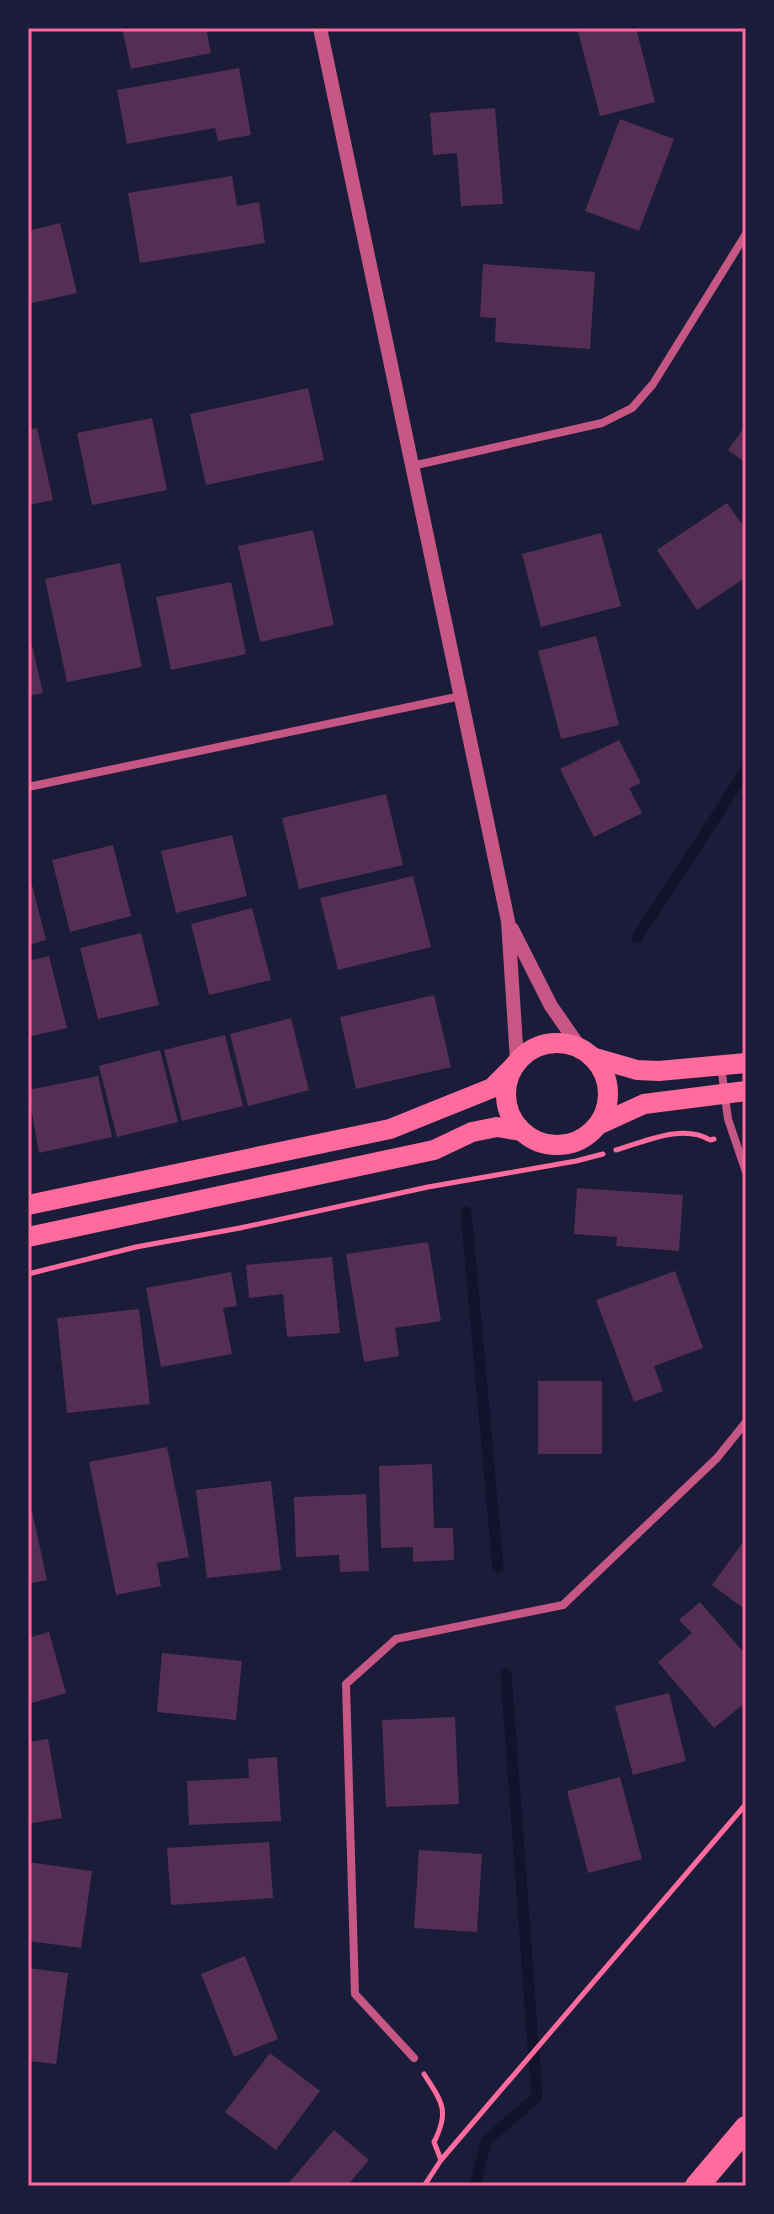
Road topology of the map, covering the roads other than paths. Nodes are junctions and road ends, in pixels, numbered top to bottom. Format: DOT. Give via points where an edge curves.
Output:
graph roads {
  1 [pos="320,28"];
  2 [pos="746,234"];
  3 [pos="412,466"];
  4 [pos="462,696"];
  5 [pos="28,787"];
  6 [pos="508,921"];
  7 [pos="586,1053"];
  8 [pos="516,1063"];
  9 [pos="746,1063"];
  10 [pos="721,1066"];
  11 [pos="746,1091"];
  12 [pos="724,1093"];
  13 [pos="598,1125"];
  14 [pos="521,1131"];
  15 [pos="746,1172"];
  16 [pos="28,1205"];
  17 [pos="28,1237"];
  18 [pos="746,1422"];
  19 [pos="414,2058"];
  20 [pos="746,2128"];
  21 [pos="697,2186"];
  1 -- 3 [label="street"];
  2 -- 3 [label="street" via="653,384 632,408 602,423"];
  3 -- 4 [label="street"];
  4 -- 5 [label="street"];
  4 -- 6 [label="street"];
  6 -- 7 [label="street" via="551,1006"];
  6 -- 8 [label="street"];
  7 -- 8 [label="main road" via="564,1043 547,1043"];
  7 -- 10 [label="main road" via="637,1070"];
  7 -- 13 [label="main road" via="606,1080 608,1095"];
  8 -- 14 [label="main road" via="506,1103"];
  8 -- 16 [label="main road" via="492,1088 390,1129"];
  9 -- 10 [label="main road"];
  10 -- 12 [label="street"];
  11 -- 12 [label="main road"];
  12 -- 13 [label="main road" via="644,1104"];
  12 -- 15 [label="street"];
  13 -- 14 [label="main road" via="569,1144 544,1143"];
  14 -- 17 [label="main road" via="497,1127 472,1132 434,1150"];
  18 -- 19 [label="street" via="717,1458 563,1605 396,1639 346,1684 355,1994"];
  20 -- 21 [label="highway"];
}
